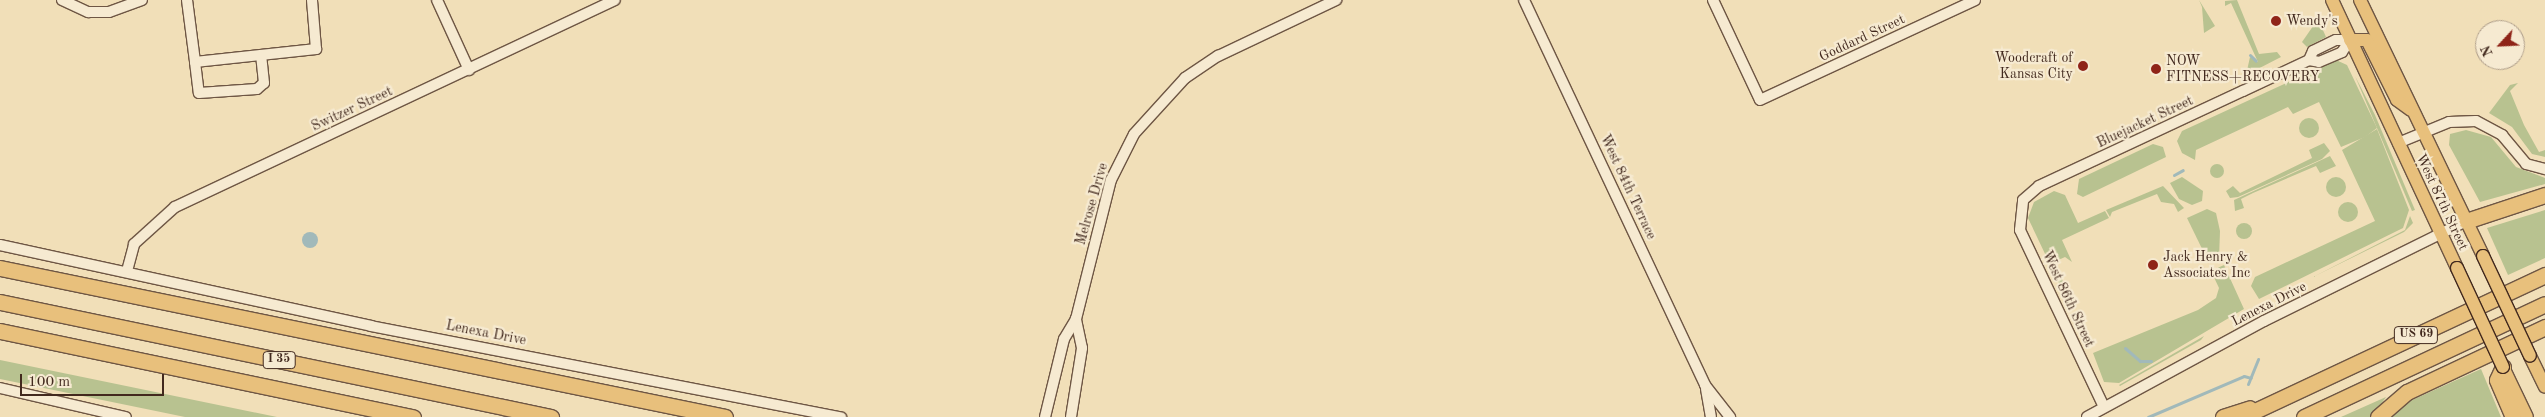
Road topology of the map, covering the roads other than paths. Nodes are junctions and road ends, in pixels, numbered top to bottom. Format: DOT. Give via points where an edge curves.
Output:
graph roads {
  1 [pos="62,0"];
  2 [pos="142,0"];
  3 [pos="187,0"];
  4 [pos="312,0"];
  5 [pos="437,0"];
  6 [pos="614,0"];
  7 [pos="1336,0"];
  8 [pos="1524,0"];
  9 [pos="1713,0"];
  10 [pos="1976,0"];
  11 [pos="2332,0"];
  12 [pos="2360,0"];
  13 [pos="2350,40"];
  14 [pos="261,55"];
  15 [pos="195,62"];
  16 [pos="469,70"];
  17 [pos="2414,111"];
  18 [pos="2423,132"];
  19 [pos="2398,143"];
  20 [pos="2545,169"];
  21 [pos="2545,195"];
  22 [pos="2023,200"];
  23 [pos="2466,222"];
  24 [pos="2440,234"];
  25 [pos="0,245"];
  26 [pos="0,268"];
  27 [pos="127,271"];
  28 [pos="2545,275"];
  29 [pos="0,302"];
  30 [pos="2545,304"];
  31 [pos="1076,319"];
  32 [pos="2545,328"];
  33 [pos="0,331"];
  34 [pos="2503,367"];
  35 [pos="1706,385"];
  36 [pos="2545,387"];
  37 [pos="0,388"];
  38 [pos="2287,396"];
  39 [pos="2104,407"];
  40 [pos="126,417"];
  41 [pos="413,417"];
  42 [pos="551,417"];
  43 [pos="725,417"];
  44 [pos="842,417"];
  45 [pos="1045,417"];
  46 [pos="1071,417"];
  47 [pos="1711,417"];
  48 [pos="1730,417"];
  49 [pos="2086,417"];
  50 [pos="2223,417"];
  51 [pos="2242,417"];
  52 [pos="2304,417"];
  53 [pos="2378,417"];
  54 [pos="2513,417"];
  55 [pos="2526,417"];
  1 -- 2 [label="street" via="88,12 109,12"];
  3 -- 15 [label="street"];
  4 -- 14 [label="street" via="316,49"];
  5 -- 16 [label="street"];
  6 -- 16 [label="street, Switzer Street"];
  7 -- 31 [label="street, Melrose Drive" via="1218,56 1185,78 1149,113 1111,180"];
  8 -- 35 [label="street, West 84th Terrace"];
  9 -- 10 [label="street, Goddard Street" via="1760,100"];
  11 -- 13 [label="main road, West 87th Street"];
  12 -- 17 [label="main road, West 87th Street"];
  13 -- 17 [label="main road" via="2367,40 2397,100"];
  13 -- 19 [label="main road, West 87th Street"];
  13 -- 22 [label="street, Bluejacket Street" via="2342,52 2319,62 2309,60 2061,175"];
  14 -- 15 [label="street"];
  14 -- 15 [label="street" via="263,87 248,90 199,93"];
  16 -- 27 [label="street, Switzer Street" via="175,207 134,244"];
  17 -- 18 [label="main road, West 87th Street"];
  18 -- 19 [label="street"];
  18 -- 20 [label="street" via="2449,122 2476,121 2502,135 2526,164"];
  18 -- 23 [label="main road, West 87th Street"];
  19 -- 24 [label="main road, West 87th Street"];
  21 -- 23 [label="highway"];
  22 -- 39 [label="street, West 86th Street" via="2020,230"];
  23 -- 24 [label="street, Lenexa Drive"];
  23 -- 36 [label="main road, West 87th Street, bridge"];
  24 -- 34 [label="main road, West 87th Street, bridge"];
  24 -- 39 [label="street, Lenexa Drive"];
  25 -- 27 [label="street, Lenexa Drive"];
  26 -- 43 [label="highway"];
  27 -- 44 [label="street, Lenexa Drive" via="371,326"];
  28 -- 38 [label="highway, US 69"];
  29 -- 42 [label="highway, I 35"];
  30 -- 52 [label="highway, US 69"];
  31 -- 45 [label="street, Melrose Drive" via="1064,339"];
  31 -- 46 [label="street, Melrose Drive" via="1082,348"];
  32 -- 53 [label="highway" via="2408,392"];
  33 -- 41 [label="highway, I 35"];
  34 -- 54 [label="highway" via="2497,380"];
  34 -- 55 [label="main road, West 87th Street"];
  35 -- 47 [label="street, West 84th Terrace"];
  35 -- 48 [label="street, West 84th Terrace"];
  37 -- 40 [label="street"];
  38 -- 50 [label="highway"];
  38 -- 51 [label="highway, US 69"];
  39 -- 49 [label="street, Lenexa Drive"];
}
